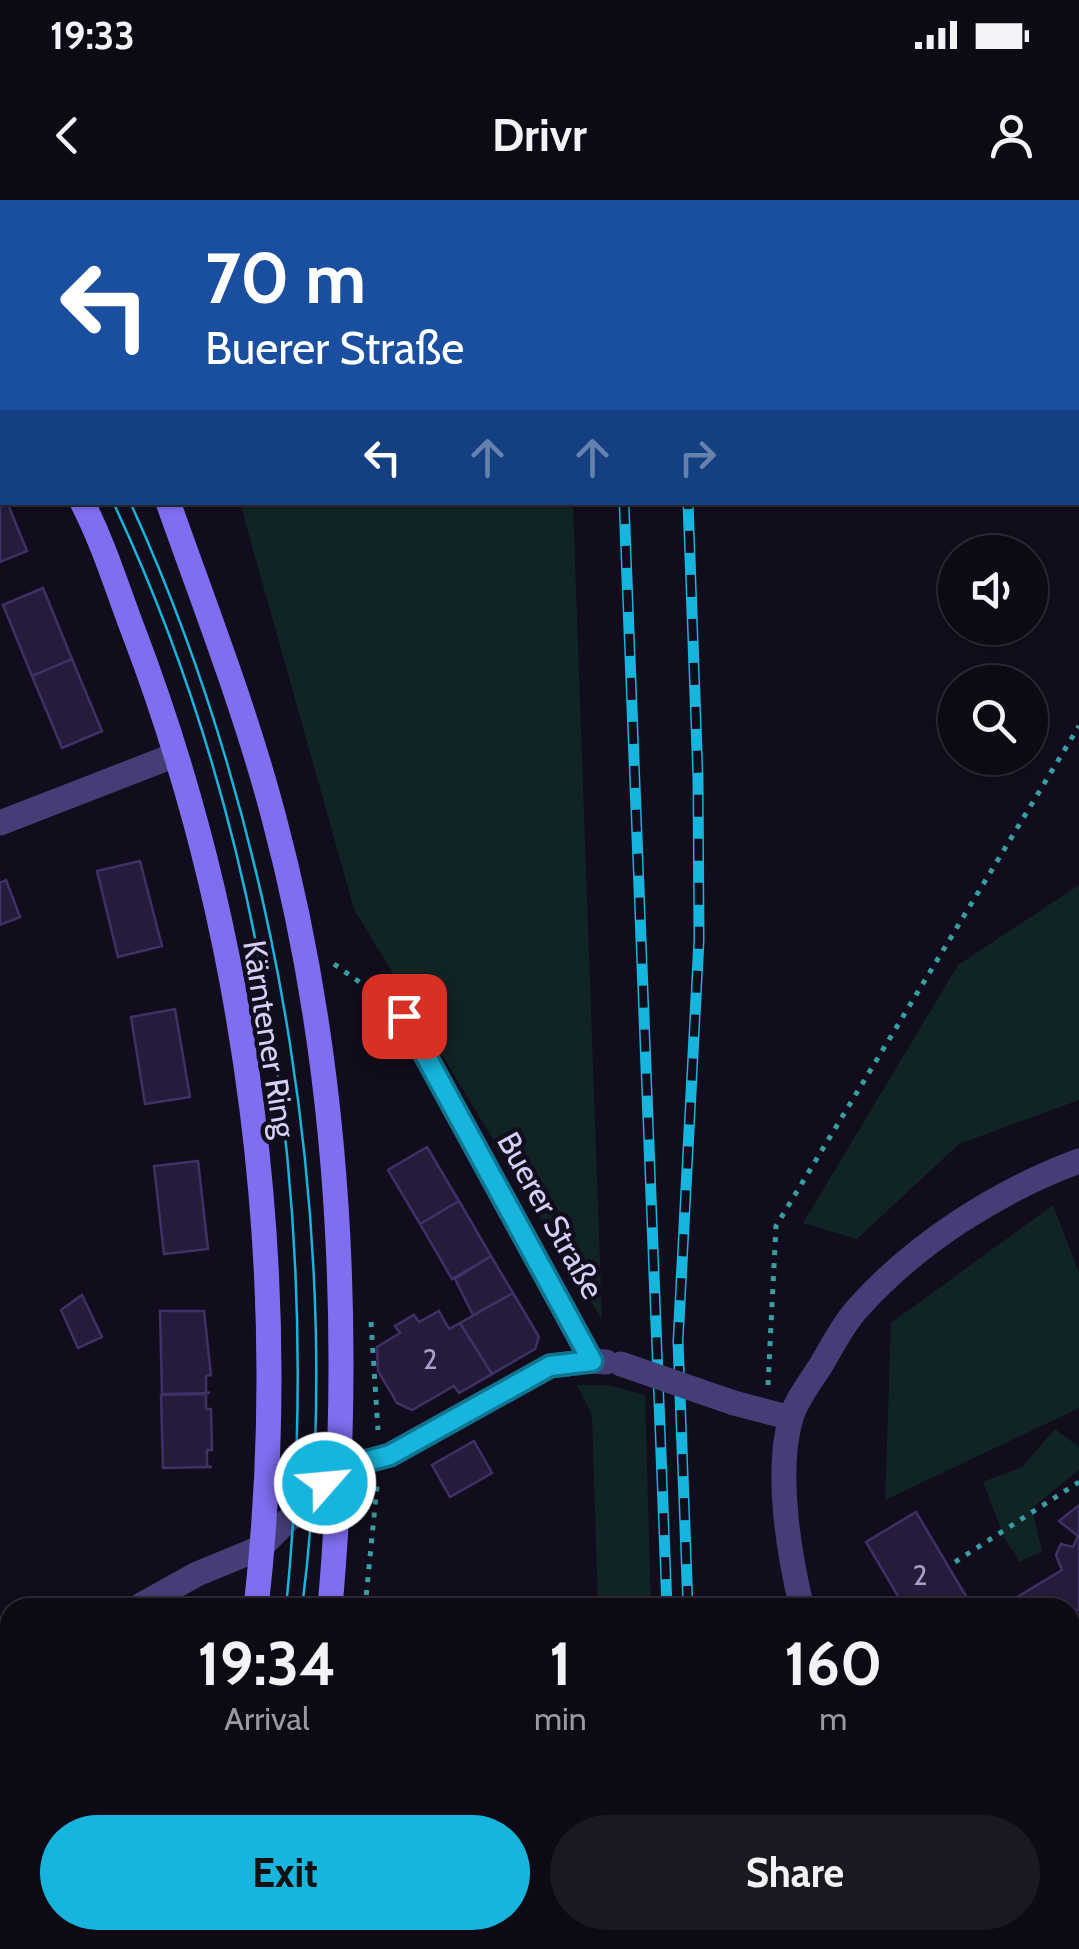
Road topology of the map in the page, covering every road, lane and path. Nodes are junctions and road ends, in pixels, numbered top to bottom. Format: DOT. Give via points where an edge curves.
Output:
graph roads {
  1 [pos="83,505"];
  2 [pos="169,505"];
  3 [pos="1079,726"];
  4 [pos="175,755"];
  5 [pos="0,823"];
  6 [pos="404,1016"];
  7 [pos="1079,1161"];
  8 [pos="373,1350"];
  9 [pos="592,1361"];
  10 [pos="342,1362"];
  11 [pos="779,1415"];
  12 [pos="380,1458"];
  13 [pos="339,1469"];
  14 [pos="1079,1482"];
  15 [pos="260,1548"];
  16 [pos="954,1562"];
  17 [pos="154,1598"];
  18 [pos="257,1598"];
  19 [pos="331,1598"];
  20 [pos="366,1598"];
  21 [pos="800,1598"];
  1 -- 4 [label="main road, Kärntener Ring"];
  2 -- 10 [label="main road, Kärntener Ring" via="274,816 296,910 337,1215"];
  3 -- 11 [label="path" via="776,1226"];
  4 -- 5 [label="street"];
  4 -- 15 [label="main road, Kärntener Ring" via="226,957 264,1230 269,1375"];
  6 -- 9 [label="street, Buerer Straße"];
  7 -- 11 [label="street" via="942,1234 857,1309"];
  8 -- 10 [label="path"];
  9 -- 11 [label="street, bridge" via="622,1364"];
  9 -- 12 [label="street" via="550,1366"];
  10 -- 13 [label="main road, Kärntener Ring"];
  11 -- 21 [label="street"];
  12 -- 13 [label="street"];
  12 -- 20 [label="path"];
  13 -- 15 [label="street"];
  13 -- 19 [label="main road, Kärntener Ring"];
  14 -- 16 [label="path"];
  15 -- 17 [label="street"];
  15 -- 18 [label="main road, Kärntener Ring"];
}
